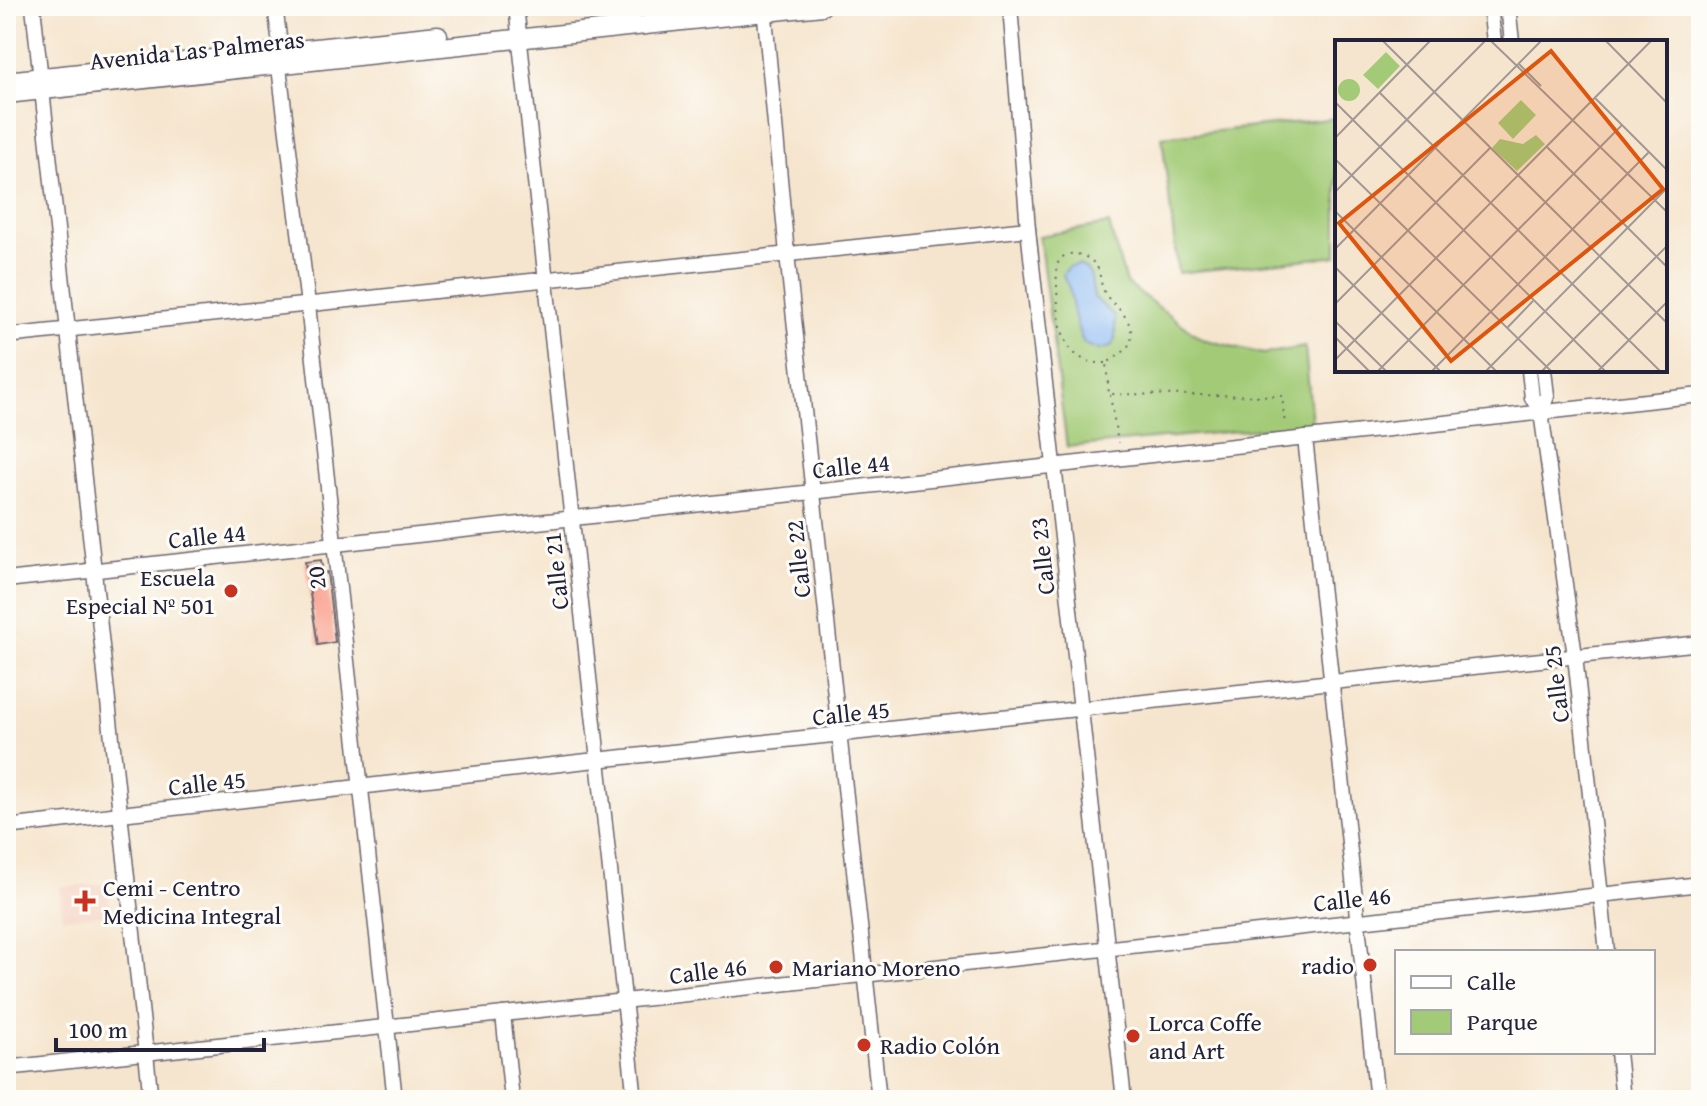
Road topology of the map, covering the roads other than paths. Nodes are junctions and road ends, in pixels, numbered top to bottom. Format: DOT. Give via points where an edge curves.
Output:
graph roads {
  1 [pos="33,6"];
  2 [pos="275,6"];
  3 [pos="516,6"];
  4 [pos="707,6"];
  5 [pos="822,6"];
  6 [pos="1010,6"];
  7 [pos="1490,6"];
  8 [pos="1508,6"];
  9 [pos="764,9"];
  10 [pos="519,31"];
  11 [pos="1494,40"];
  12 [pos="1512,40"];
  13 [pos="280,59"];
  14 [pos="6,81"];
  15 [pos="40,84"];
  16 [pos="6,94"];
  17 [pos="1028,229"];
  18 [pos="787,254"];
  19 [pos="546,278"];
  20 [pos="308,305"];
  21 [pos="67,330"];
  22 [pos="6,336"];
  23 [pos="1529,372"];
  24 [pos="1544,372"];
  25 [pos="1701,395"];
  26 [pos="1541,412"];
  27 [pos="1305,438"];
  28 [pos="1054,466"];
  29 [pos="813,492"];
  30 [pos="573,518"];
  31 [pos="334,544"];
  32 [pos="93,571"];
  33 [pos="6,580"];
  34 [pos="1701,643"];
  35 [pos="1575,656"];
  36 [pos="1332,683"];
  37 [pos="1081,710"];
  38 [pos="839,736"];
  39 [pos="596,760"];
  40 [pos="361,789"];
  41 [pos="120,815"];
  42 [pos="6,827"];
  43 [pos="1701,884"];
  44 [pos="1601,895"];
  45 [pos="1358,921"];
  46 [pos="1107,948"];
  47 [pos="1607,950"];
  48 [pos="865,975"];
  49 [pos="624,1003"];
  50 [pos="503,1014"];
  51 [pos="387,1027"];
  52 [pos="146,1053"];
  53 [pos="1618,1054"];
  54 [pos="6,1068"];
  55 [pos="151,1100"];
  56 [pos="395,1100"];
  57 [pos="512,1100"];
  58 [pos="635,1100"];
  59 [pos="879,1100"];
  60 [pos="1124,1100"];
  61 [pos="1377,1100"];
  62 [pos="1623,1100"];
  1 -- 15 [label="street"];
  2 -- 13 [label="street, 20"];
  3 -- 10 [label="street, Calle 21"];
  4 -- 10 [label="main road, Avenida Las Palmeras"];
  5 -- 9 [label="main road, Avenida Las Palmeras"];
  6 -- 17 [label="street, Calle 23"];
  7 -- 11 [label="street"];
  8 -- 12 [label="street"];
  9 -- 10 [label="main road, Avenida Las Palmeras"];
  9 -- 18 [label="street, Calle 22"];
  10 -- 13 [label="main road, Avenida Las Palmeras"];
  10 -- 19 [label="street, Calle 21"];
  13 -- 15 [label="main road, Avenida Las Palmeras"];
  13 -- 20 [label="street, 20"];
  14 -- 15 [label="main road, Avenida Las Palmeras"];
  15 -- 16 [label="main road, Avenida Las Palmeras"];
  15 -- 21 [label="street"];
  17 -- 18 [label="street"];
  17 -- 28 [label="street, Calle 23"];
  18 -- 19 [label="street"];
  18 -- 29 [label="street, Calle 22"];
  19 -- 20 [label="street"];
  19 -- 30 [label="street, Calle 21"];
  20 -- 21 [label="street"];
  20 -- 31 [label="street, 20"];
  21 -- 22 [label="street"];
  21 -- 32 [label="street"];
  23 -- 26 [label="street, Calle 25" via="1532,398"];
  24 -- 26 [label="street, Calle 25" via="1547,396"];
  25 -- 26 [label="street, Calle 44"];
  26 -- 27 [label="street, Calle 44"];
  26 -- 35 [label="street, Calle 25"];
  27 -- 28 [label="street, Calle 44"];
  27 -- 36 [label="street"];
  28 -- 29 [label="street, Calle 44"];
  28 -- 37 [label="street, Calle 23"];
  29 -- 30 [label="street, Calle 44"];
  29 -- 38 [label="street, Calle 22"];
  30 -- 31 [label="street, Calle 44"];
  30 -- 39 [label="street, Calle 21"];
  31 -- 32 [label="street, Calle 44"];
  31 -- 40 [label="street, 20"];
  32 -- 33 [label="street, Calle 44"];
  32 -- 41 [label="street"];
  34 -- 35 [label="street, Calle 45"];
  35 -- 36 [label="street, Calle 45"];
  35 -- 44 [label="street, Calle 25"];
  36 -- 37 [label="street, Calle 45"];
  36 -- 45 [label="street"];
  37 -- 38 [label="street, Calle 45"];
  37 -- 46 [label="street, Calle 23"];
  38 -- 39 [label="street, Calle 45"];
  38 -- 48 [label="street, Calle 22"];
  39 -- 40 [label="street, Calle 45"];
  39 -- 49 [label="street, Calle 21"];
  40 -- 41 [label="street, Calle 45"];
  40 -- 51 [label="street, 20"];
  41 -- 42 [label="street, Calle 45"];
  41 -- 52 [label="street"];
  43 -- 44 [label="street, Calle 46"];
  44 -- 45 [label="street, Calle 46"];
  44 -- 47 [label="street, Calle 25"];
  45 -- 46 [label="street, Calle 46"];
  45 -- 61 [label="street"];
  46 -- 48 [label="street, Calle 46"];
  46 -- 60 [label="street, Calle 23"];
  48 -- 49 [label="street, Calle 46"];
  48 -- 59 [label="street, Calle 22"];
  49 -- 50 [label="street, Calle 46"];
  49 -- 58 [label="street, Calle 21"];
  50 -- 51 [label="street, Calle 46"];
  50 -- 57 [label="street"];
  51 -- 52 [label="street, Calle 46"];
  51 -- 56 [label="street, 20"];
  52 -- 54 [label="street, Calle 46"];
  52 -- 55 [label="street"];
  53 -- 62 [label="street"];
}
